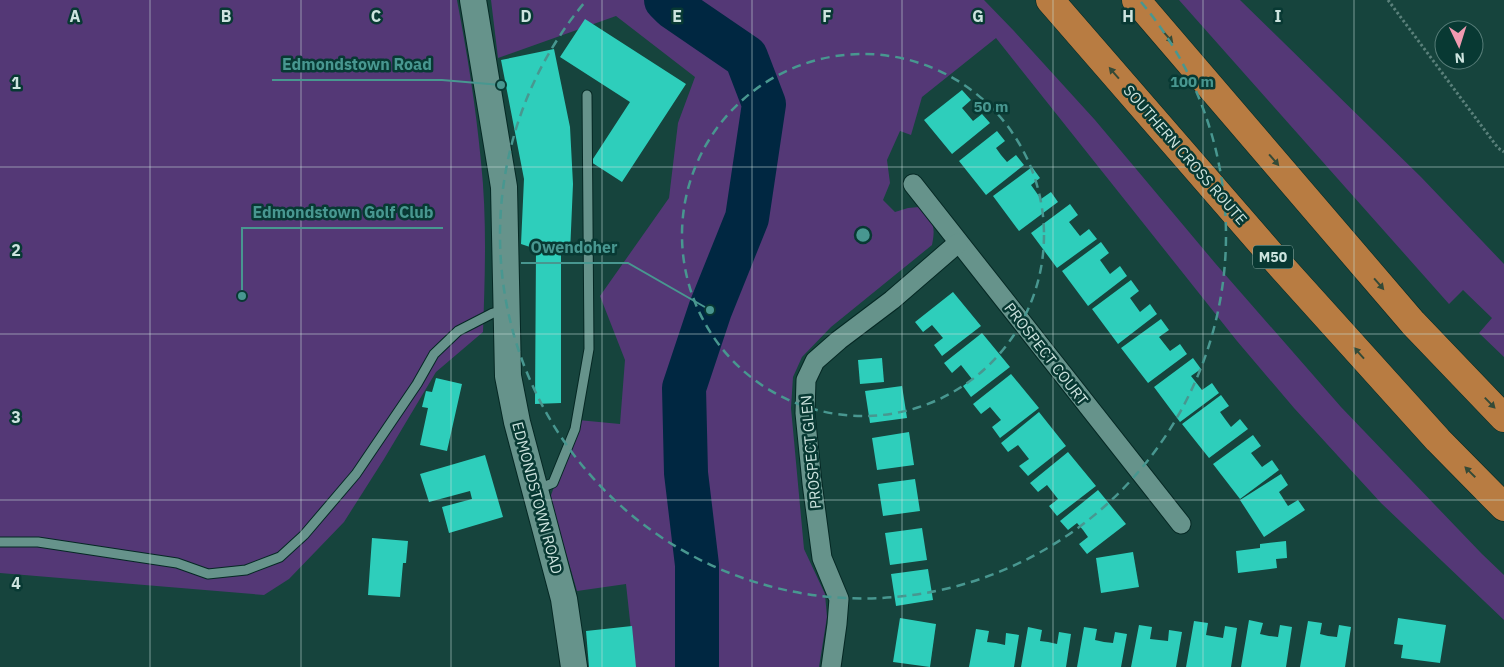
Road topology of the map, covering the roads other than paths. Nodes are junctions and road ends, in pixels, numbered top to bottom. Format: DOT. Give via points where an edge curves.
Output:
graph roads {
  1 [pos="473,0"];
  2 [pos="1050,0"];
  3 [pos="1136,0"];
  4 [pos="587,94"];
  5 [pos="913,184"];
  6 [pos="958,243"];
  7 [pos="507,309"];
  8 [pos="1504,418"];
  9 [pos="535,490"];
  10 [pos="1504,507"];
  11 [pos="1180,524"];
  12 [pos="0,542"];
  13 [pos="574,667"];
  14 [pos="831,667"];
  1 -- 7 [label="main road, EDMONDSTOWN ROAD" via="504,187"];
  10 -- 2 [label="highway, SOUTHERN CROSS ROUTE / M50, one-way" via="1438,440 1281,266"];
  3 -- 8 [label="highway, one-way" via="1413,323"];
  4 -- 9 [label="lane" via="589,349 574,429 553,483"];
  5 -- 6 [label="street, PROSPECT COURT"];
  6 -- 11 [label="street, PROSPECT COURT"];
  6 -- 14 [label="street, PROSPECT GLEN" via="815,361 806,380 805,413 822,558 839,599"];
  7 -- 9 [label="main road, EDMONDSTOWN ROAD" via="508,376"];
  7 -- 12 [label="lane" via="458,331 434,354 356,474 304,535 280,557 246,570 208,574 177,563 38,542"];
  9 -- 13 [label="main road, EDMONDSTOWN ROAD" via="564,599"];
}
